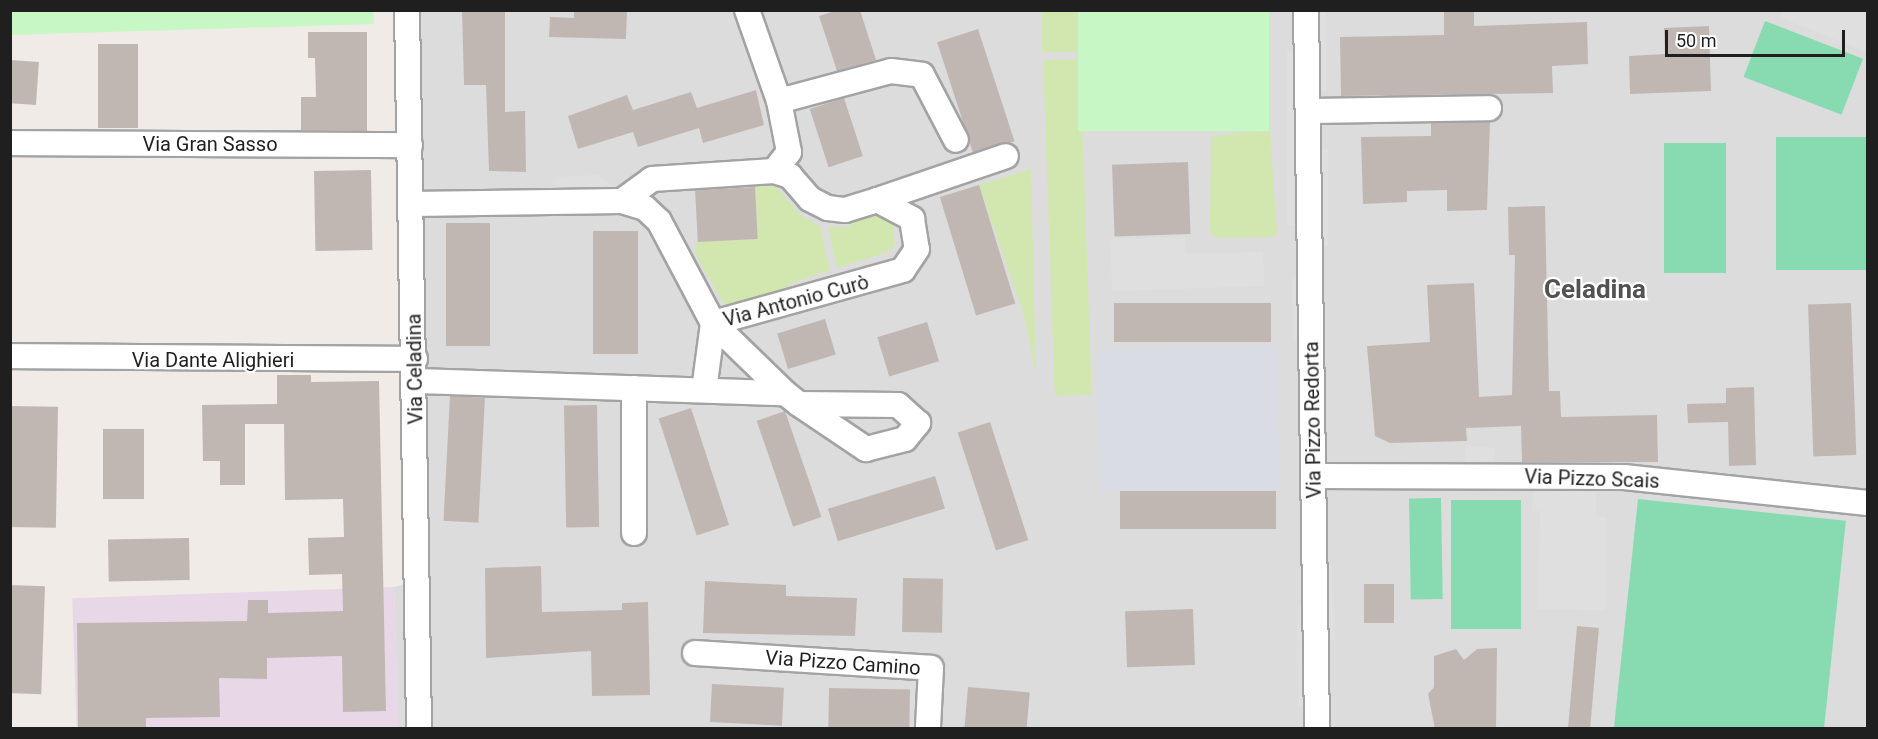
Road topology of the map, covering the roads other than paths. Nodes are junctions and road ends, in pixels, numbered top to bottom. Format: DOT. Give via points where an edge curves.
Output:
graph roads {
  1 [pos="407,10"];
  2 [pos="747,10"];
  3 [pos="1306,10"];
  4 [pos="779,101"];
  5 [pos="1489,108"];
  6 [pos="1308,111"];
  7 [pos="956,140"];
  8 [pos="10,143"];
  9 [pos="410,145"];
  10 [pos="1006,156"];
  11 [pos="774,171"];
  12 [pos="877,200"];
  13 [pos="622,201"];
  14 [pos="412,204"];
  15 [pos="713,323"];
  16 [pos="10,356"];
  17 [pos="415,370"];
  18 [pos="634,388"];
  19 [pos="704,390"];
  20 [pos="1315,476"];
  21 [pos="1868,503"];
  22 [pos="634,533"];
  23 [pos="695,653"];
  24 [pos="419,729"];
  25 [pos="928,729"];
  26 [pos="1317,729"];
  1 -- 9 [label="street, Via Celadina"];
  2 -- 4 [label="street"];
  3 -- 6 [label="street, Via Pizzo Redorta"];
  4 -- 7 [label="street" via="891,71 922,75"];
  4 -- 11 [label="street" via="789,152"];
  5 -- 6 [label="street"];
  6 -- 20 [label="street, Via Pizzo Redorta"];
  8 -- 9 [label="street, Via Gran Sasso"];
  9 -- 14 [label="street, Via Celadina"];
  10 -- 12 [label="street"];
  11 -- 12 [label="street" via="790,176 810,200 828,208 845,210"];
  11 -- 13 [label="street" via="652,179"];
  12 -- 15 [label="street, Via Antonio Curò" via="912,219 918,236 913,260 903,270"];
  13 -- 14 [label="street, Via Antonio Curò"];
  13 -- 15 [label="street, Via Antonio Curò" via="645,207 659,221"];
  14 -- 17 [label="street, Via Celadina"];
  15 -- 19 [label="street"];
  15 -- 19 [label="street, Via Dante Alighieri" via="792,398"];
  16 -- 17 [label="street, Via Dante Alighieri"];
  17 -- 18 [label="street, Via Dante Alighieri"];
  17 -- 24 [label="street, Via Celadina"];
  18 -- 19 [label="street, Via Dante Alighieri"];
  18 -- 22 [label="street"];
  20 -- 21 [label="street, Via Pizzo Scais" via="1624,477"];
  20 -- 26 [label="street, Via Pizzo Redorta"];
  23 -- 25 [label="street, Via Pizzo Camino" via="931,668"];
}
